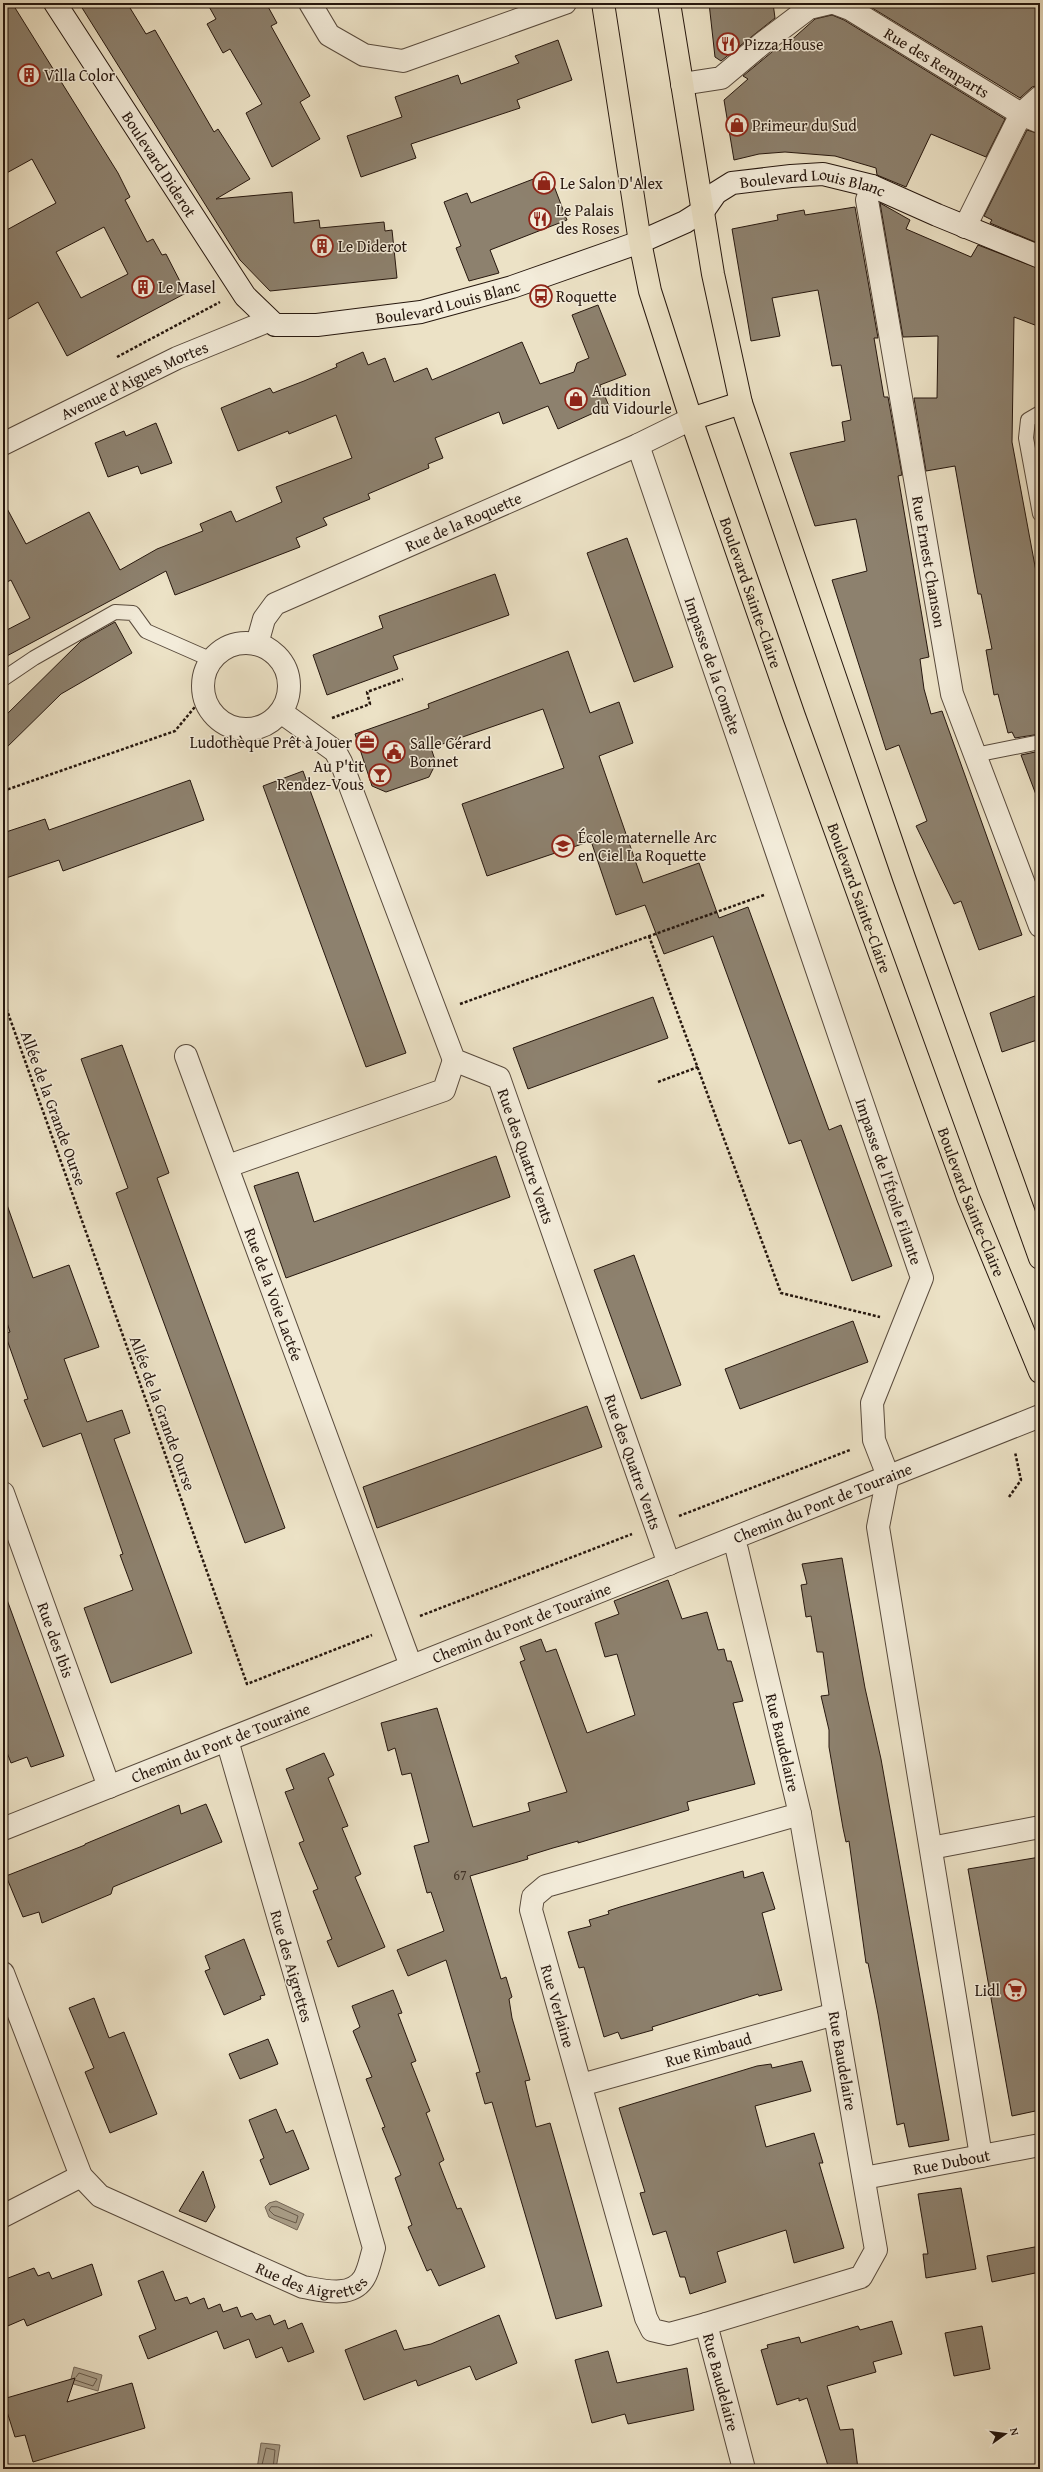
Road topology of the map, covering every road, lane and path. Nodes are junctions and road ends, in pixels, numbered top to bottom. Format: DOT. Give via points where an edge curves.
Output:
graph roads {
  1 [pos="55,3"];
  2 [pos="310,3"];
  3 [pos="565,3"];
  4 [pos="603,3"];
  5 [pos="669,3"];
  6 [pos="830,3"];
  7 [pos="834,3"];
  8 [pos="682,84"];
  9 [pos="1040,97"];
  10 [pos="1030,118"];
  11 [pos="872,186"];
  12 [pos="704,210"];
  13 [pos="965,226"];
  14 [pos="640,242"];
  15 [pos="1040,257"];
  16 [pos="268,321"];
  17 [pos="741,403"];
  18 [pos="1040,413"];
  19 [pos="691,419"];
  20 [pos="3,444"];
  21 [pos="638,445"];
  22 [pos="1040,514"];
  23 [pos="257,644"];
  24 [pos="212,660"];
  25 [pos="403,678"];
  26 [pos="3,679"];
  27 [pos="204,696"];
  28 [pos="281,712"];
  29 [pos="322,741"];
  30 [pos="1040,742"];
  31 [pos="975,755"];
  32 [pos="3,791"];
  33 [pos="789,886"];
  34 [pos="1040,926"];
  35 [pos="649,936"];
  36 [pos="3,999"];
  37 [pos="436,1013"];
  38 [pos="186,1056"];
  39 [pos="454,1060"];
  40 [pos="698,1067"];
  41 [pos="658,1082"];
  42 [pos="228,1166"];
  43 [pos="1040,1258"];
  44 [pos="904,1324"];
  45 [pos="1040,1372"];
  46 [pos="1040,1416"];
  47 [pos="1007,1429"];
  48 [pos="888,1476"];
  49 [pos="3,1493"];
  50 [pos="1009,1497"];
  51 [pos="732,1539"];
  52 [pos="669,1564"];
  53 [pos="396,1626"];
  54 [pos="411,1666"];
  55 [pos="227,1740"];
  56 [pos="109,1786"];
  57 [pos="800,1814"];
  58 [pos="1040,1827"];
  59 [pos="3,1829"];
  60 [pos="931,1848"];
  61 [pos="3,1973"];
  62 [pos="835,2014"];
  63 [pos="581,2085"];
  64 [pos="1040,2145"];
  65 [pos="981,2156"];
  66 [pos="80,2176"];
  67 [pos="864,2178"];
  68 [pos="3,2216"];
  69 [pos="706,2324"];
  70 [pos="744,2469"];
  1 -- 16 [label="street, Boulevard Diderot" via="245,296"];
  2 -- 3 [label="street" via="329,35 364,55 403,61"];
  4 -- 14 [label="main road, Boulevard Sainte-Claire"];
  5 -- 8 [label="main road"];
  6 -- 8 [label="street" via="809,8 721,78"];
  7 -- 10 [label="street, Rue des Remparts" via="850,9"];
  8 -- 12 [label="main road"];
  9 -- 10 [label="street"];
  10 -- 13 [label="street"];
  11 -- 12 [label="street, Boulevard Louis Blanc" via="823,174 732,183 716,193"];
  11 -- 13 [label="street, Boulevard Louis Blanc"];
  11 -- 31 [label="street, Rue Ernest Chanson" via="867,200 952,694"];
  12 -- 14 [label="street, Boulevard Louis Blanc" via="685,222"];
  12 -- 17 [label="main road" via="714,274"];
  13 -- 15 [label="street, Boulevard Louis Blanc"];
  14 -- 16 [label="street, Boulevard Louis Blanc" via="512,288 421,312 288,327"];
  14 -- 19 [label="main road, Boulevard Sainte-Claire" via="650,291"];
  16 -- 20 [label="street, Avenue d'Aigues Mortes" via="177,358"];
  17 -- 19 [label="main road"];
  17 -- 43 [label="main road" via="901,870"];
  18 -- 22 [label="lane" via="1028,420 1026,438"];
  19 -- 21 [label="street, Rue de la Roquette"];
  19 -- 45 [label="main road, Boulevard Sainte-Claire" via="796,724 968,1197"];
  21 -- 23 [label="street, Rue de la Roquette" via="275,604 264,619"];
  21 -- 33 [label="street, Impasse de la Comète"];
  23 -- 24 [label="street" via="244,642 232,645 220,651"];
  23 -- 28 [label="street" via="268,648 285,666 290,690"];
  24 -- 26 [label="lane" via="146,630 133,613 115,612 34,658"];
  24 -- 27 [label="street" via="204,677"];
  25 -- 29 [label="path" via="367,692 370,704 333,716"];
  27 -- 28 [label="street" via="215,716 235,728 248,730 260,727 272,721"];
  27 -- 32 [label="path" via="175,731"];
  28 -- 29 [label="street"];
  29 -- 37 [label="street" via="335,751 341,762"];
  30 -- 31 [label="lane"];
  31 -- 34 [label="street, Rue Ernest Chanson"];
  33 -- 35 [label="path"];
  33 -- 44 [label="street, Impasse de l'Étoile Filante" via="922,1278"];
  35 -- 37 [label="path"];
  35 -- 40 [label="path"];
  36 -- 53 [label="path, Allée de la Grande Ourse" via="247,1684"];
  37 -- 39 [label="street"];
  38 -- 42 [label="street, Rue de la Voie Lactée"];
  39 -- 42 [label="street" via="444,1090"];
  39 -- 52 [label="street, Rue des Quatre Vents" via="499,1078"];
  40 -- 41 [label="path"];
  40 -- 44 [label="path" via="781,1293"];
  42 -- 53 [label="street, Rue de la Voie Lactée"];
  44 -- 48 [label="street, Impasse de l'Étoile Filante" via="872,1403 874,1440"];
  46 -- 47 [label="street, Chemin du Pont de Touraine"];
  47 -- 48 [label="street, Chemin du Pont de Touraine"];
  47 -- 50 [label="path" via="1021,1480"];
  48 -- 51 [label="street, Chemin du Pont de Touraine"];
  48 -- 60 [label="street" via="878,1527"];
  49 -- 56 [label="street, Rue des Ibis"];
  51 -- 52 [label="street, Chemin du Pont de Touraine"];
  51 -- 57 [label="street, Rue Baudelaire" via="737,1550"];
  52 -- 54 [label="street, Chemin du Pont de Touraine"];
  53 -- 54 [label="street, Rue de la Voie Lactée"];
  54 -- 55 [label="street, Chemin du Pont de Touraine"];
  55 -- 56 [label="street, Chemin du Pont de Touraine"];
  55 -- 66 [label="street, Rue des Aigrettes" via="374,2248 364,2278 352,2288 338,2292 303,2287 100,2196"];
  56 -- 59 [label="street, Chemin du Pont de Touraine"];
  57 -- 62 [label="street, Rue Baudelaire"];
  57 -- 63 [label="street, Rue Verlaine" via="546,1886 533,1897 531,1910"];
  58 -- 60 [label="street"];
  60 -- 65 [label="street"];
  61 -- 66 [label="street, Rue des Aigrettes"];
  62 -- 63 [label="street, Rue Rimbaud"];
  62 -- 67 [label="street, Rue Baudelaire"];
  63 -- 69 [label="street, Rue Verlaine" via="646,2318 652,2330 669,2334"];
  64 -- 65 [label="street, Rue Dubout"];
  65 -- 67 [label="street, Rue Dubout"];
  66 -- 68 [label="street"];
  67 -- 69 [label="street, Rue Baudelaire" via="876,2250 860,2277"];
  69 -- 70 [label="street, Rue Baudelaire"];
}
